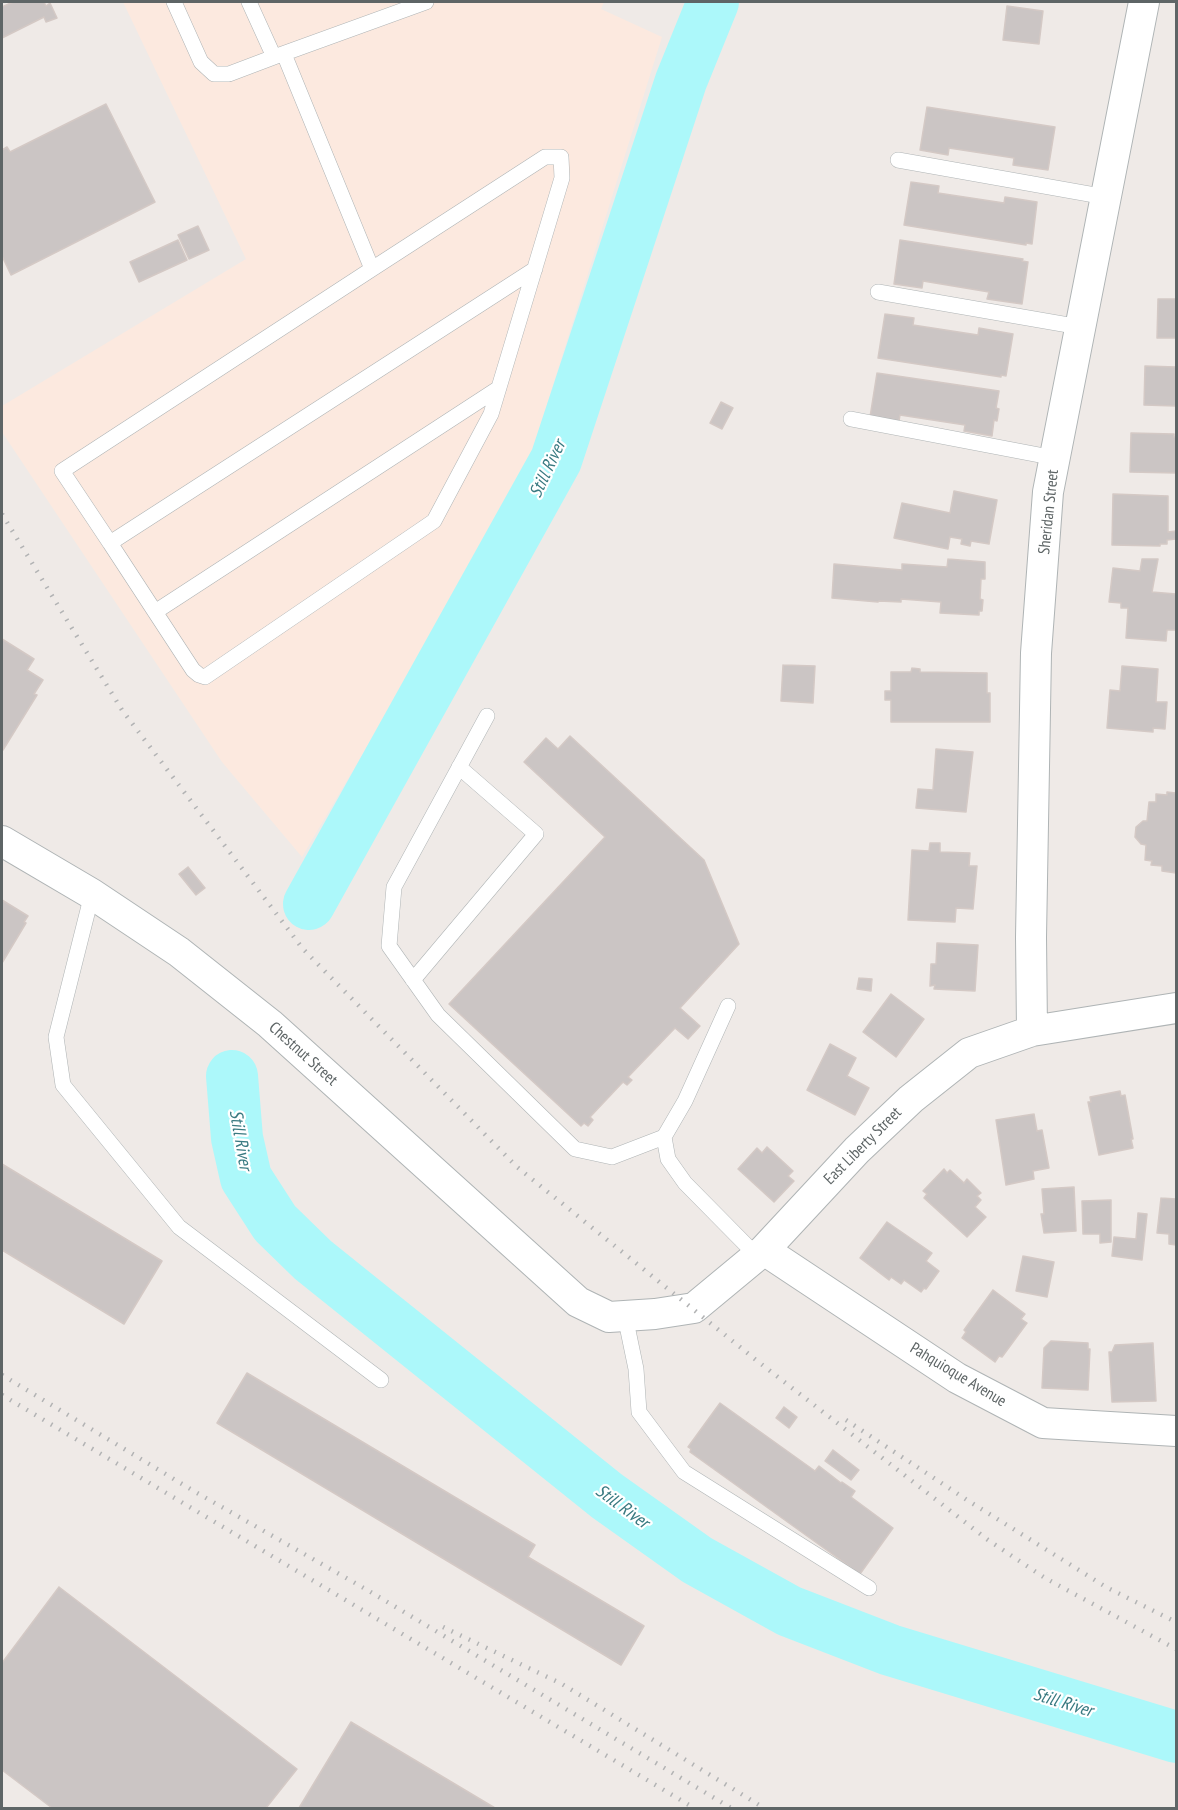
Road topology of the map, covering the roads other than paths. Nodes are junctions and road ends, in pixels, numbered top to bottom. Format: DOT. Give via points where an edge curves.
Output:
graph roads {
  1 [pos="174,2"];
  2 [pos="249,2"];
  3 [pos="426,2"];
  4 [pos="1144,2"];
  5 [pos="279,56"];
  6 [pos="898,160"];
  7 [pos="1106,197"];
  8 [pos="535,268"];
  9 [pos="372,269"];
  10 [pos="878,292"];
  11 [pos="1080,327"];
  12 [pos="499,388"];
  13 [pos="851,419"];
  14 [pos="1055,458"];
  15 [pos="110,543"];
  16 [pos="155,612"];
  17 [pos="487,716"];
  18 [pos="459,767"];
  19 [pos="2,841"];
  20 [pos="92,894"];
  21 [pos="413,980"];
  22 [pos="728,1006"];
  23 [pos="1176,1008"];
  24 [pos="1032,1031"];
  25 [pos="664,1137"];
  26 [pos="760,1253"];
  27 [pos="578,1302"];
  28 [pos="625,1316"];
  29 [pos="381,1380"];
  30 [pos="1176,1431"];
  31 [pos="868,1588"];
  1 -- 5 [label="lane" via="201,62 214,74 229,75"];
  2 -- 5 [label="lane"];
  3 -- 5 [label="lane"];
  4 -- 7 [label="street, Sheridan Street"];
  5 -- 9 [label="lane"];
  6 -- 7 [label="lane"];
  7 -- 11 [label="street, Sheridan Street"];
  8 -- 9 [label="lane" via="562,178 561,157 545,157"];
  8 -- 12 [label="lane"];
  8 -- 15 [label="lane"];
  9 -- 15 [label="lane" via="62,471"];
  10 -- 11 [label="lane"];
  11 -- 14 [label="street, Sheridan Street"];
  12 -- 16 [label="lane"];
  12 -- 16 [label="lane" via="491,414 434,521 205,677 193,670"];
  13 -- 14 [label="lane"];
  14 -- 24 [label="street, Sheridan Street" via="1048,492 1036,653"];
  15 -- 16 [label="lane"];
  17 -- 18 [label="lane"];
  18 -- 21 [label="lane" via="394,887 389,946"];
  18 -- 21 [label="lane" via="536,834"];
  19 -- 20 [label="street, Chestnut Street"];
  20 -- 27 [label="street, Chestnut Street" via="179,952 270,1024"];
  20 -- 29 [label="lane" via="56,1038 63,1085 179,1227"];
  21 -- 25 [label="lane" via="438,1015 575,1149 612,1156"];
  22 -- 25 [label="lane" via="685,1101"];
  23 -- 24 [label="street, East Liberty Street"];
  24 -- 26 [label="street, East Liberty Street" via="969,1053 911,1099"];
  25 -- 26 [label="lane" via="668,1159 685,1183"];
  26 -- 28 [label="street, East Liberty Street" via="694,1308"];
  26 -- 30 [label="street, Pahquioque Avenue" via="957,1378 1043,1423"];
  27 -- 28 [label="street, East Liberty Street" via="609,1317"];
  28 -- 31 [label="lane" via="636,1369 639,1412 684,1472"];
}
